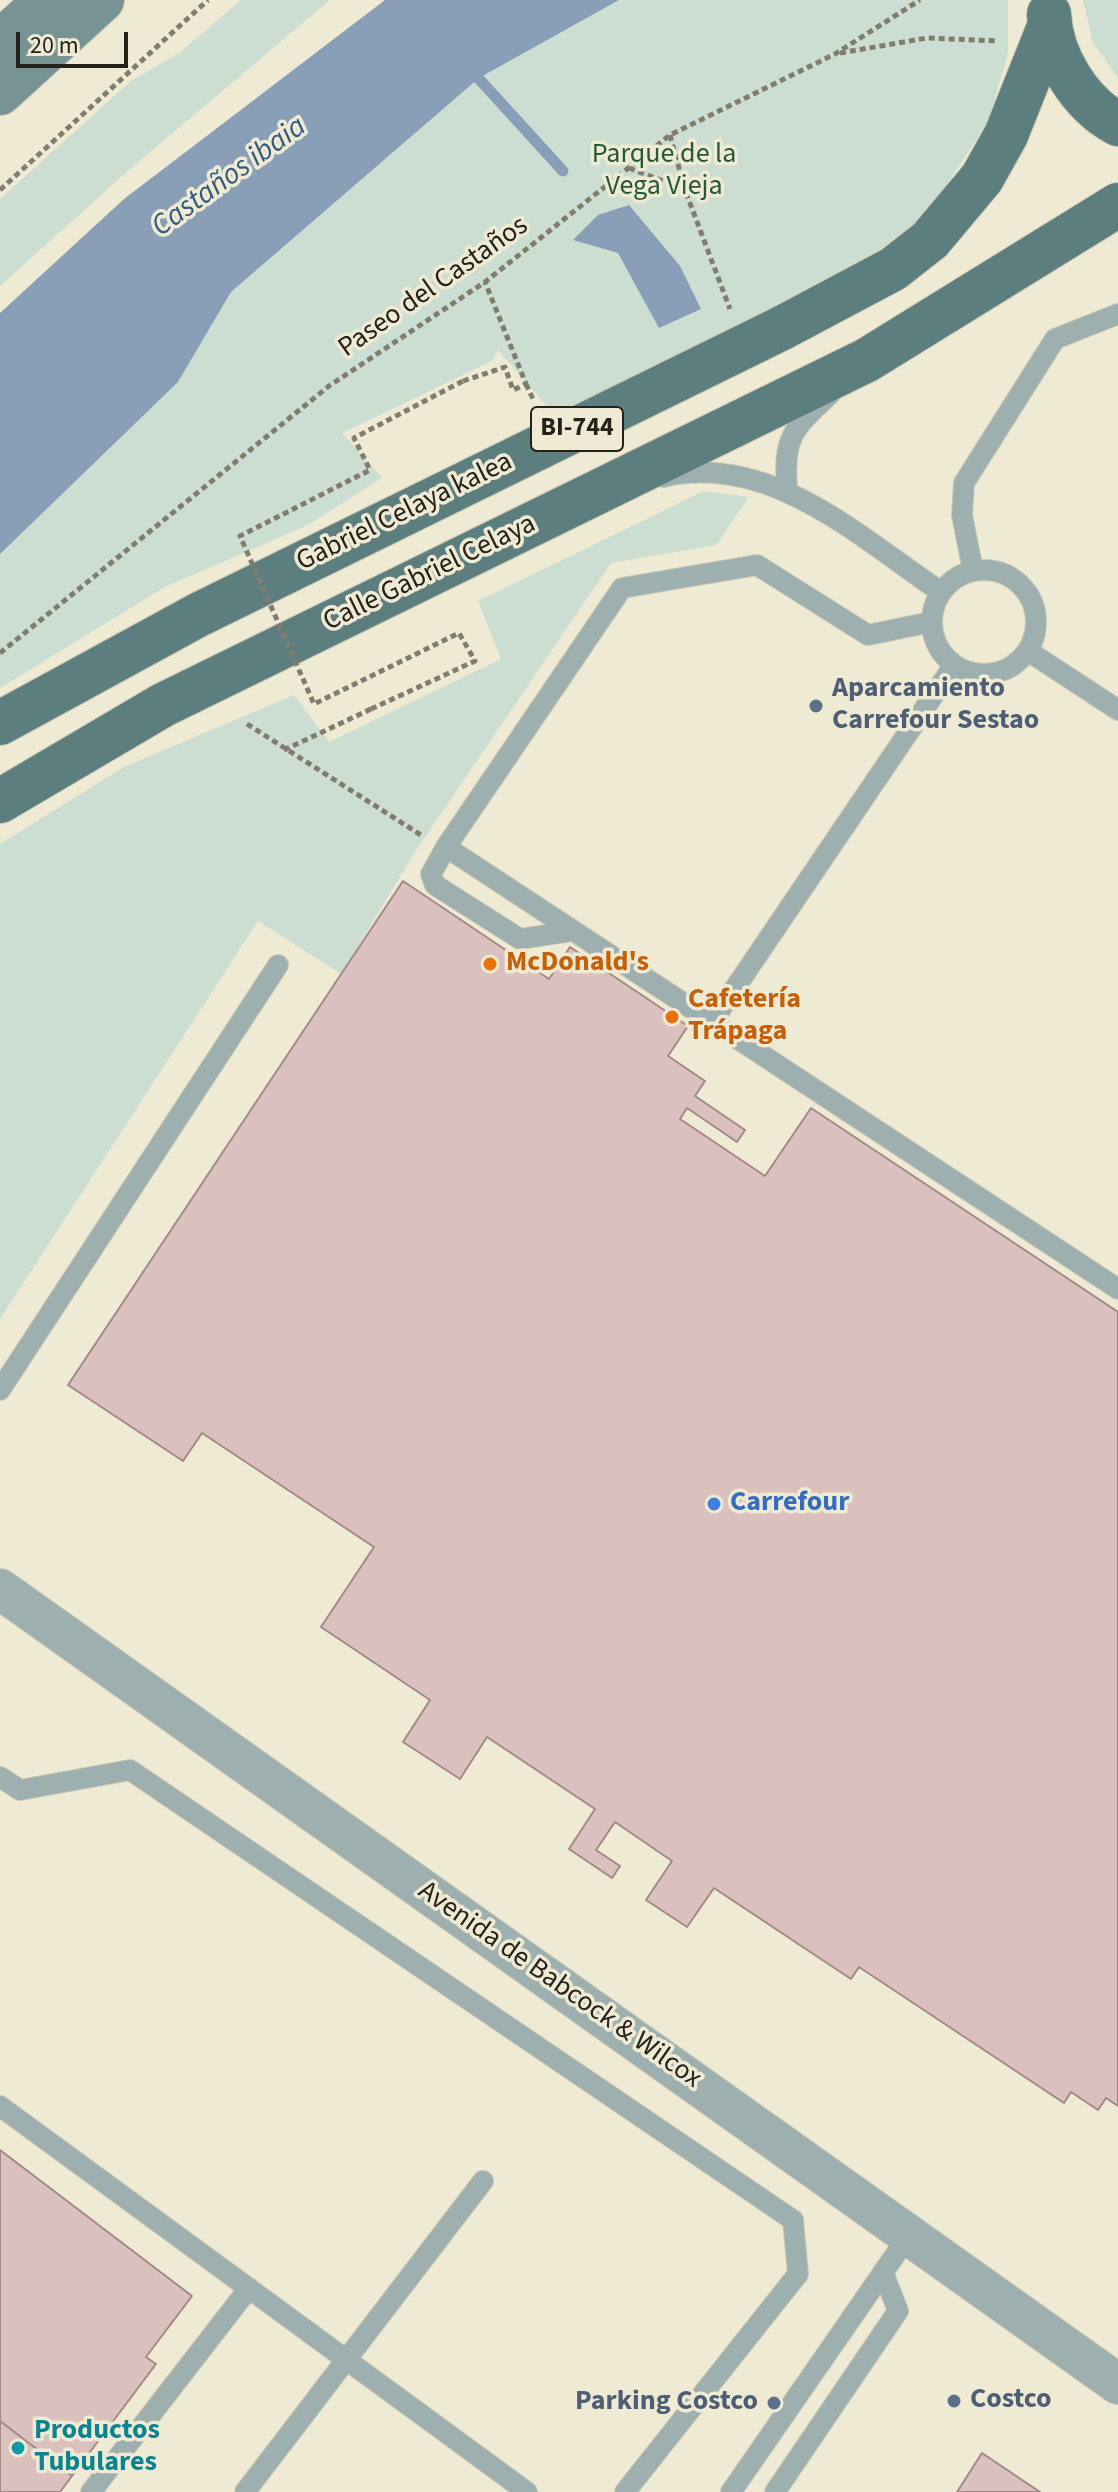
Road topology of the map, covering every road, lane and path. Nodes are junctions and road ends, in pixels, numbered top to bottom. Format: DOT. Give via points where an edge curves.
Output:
graph roads {
  1 [pos="47,0"];
  2 [pos="102,0"];
  3 [pos="208,0"];
  4 [pos="920,0"];
  5 [pos="1049,13"];
  6 [pos="998,41"];
  7 [pos="0,42"];
  8 [pos="835,54"];
  9 [pos="0,93"];
  10 [pos="1118,124"];
  11 [pos="670,135"];
  12 [pos="629,168"];
  13 [pos="0,190"];
  14 [pos="685,190"];
  15 [pos="1118,205"];
  16 [pos="485,282"];
  17 [pos="1118,314"];
  18 [pos="733,317"];
  19 [pos="867,360"];
  20 [pos="526,384"];
  21 [pos="533,399"];
  22 [pos="787,489"];
  23 [pos="594,494"];
  24 [pos="973,571"];
  25 [pos="941,592"];
  26 [pos="931,622"];
  27 [pos="1028,651"];
  28 [pos="0,653"];
  29 [pos="954,665"];
  30 [pos="1118,710"];
  31 [pos="0,723"];
  32 [pos="247,724"];
  33 [pos="284,750"];
  34 [pos="0,801"];
  35 [pos="438,843"];
  36 [pos="572,931"];
  37 [pos="278,965"];
  38 [pos="712,1022"];
  39 [pos="1118,1289"];
  40 [pos="0,1390"];
  41 [pos="0,1589"];
  42 [pos="0,1777"];
  43 [pos="0,2106"];
  44 [pos="483,2181"];
  45 [pos="909,2235"];
  46 [pos="883,2272"];
  47 [pos="249,2288"];
  48 [pos="346,2360"];
  49 [pos="1118,2384"];
  50 [pos="91,2492"];
  51 [pos="245,2492"];
  52 [pos="527,2492"];
  53 [pos="625,2492"];
  54 [pos="731,2492"];
  55 [pos="775,2492"];
  1 -- 7 [label="main road"];
  2 -- 9 [label="main road"];
  3 -- 13 [label="path"];
  4 -- 8 [label="path, Paseo del Castaños"];
  5 -- 10 [label="main road, BI-744" via="1062,64 1083,96"];
  5 -- 31 [label="main road, Gabriel Celaya kalea / BI-744" via="1006,135 982,178 947,223 893,269 198,615"];
  6 -- 8 [label="path" via="927,38"];
  8 -- 11 [label="path, Paseo del Castaños"];
  11 -- 12 [label="path, Paseo del Castaños"];
  11 -- 14 [label="path"];
  12 -- 14 [label="path"];
  12 -- 16 [label="path, Paseo del Castaños"];
  14 -- 18 [label="path"];
  15 -- 19 [label="main road, BI-744"];
  16 -- 20 [label="path"];
  16 -- 28 [label="path, Paseo del Castaños" via="329,386"];
  17 -- 24 [label="lane" via="1055,339 964,483 962,515"];
  19 -- 22 [label="lane" via="797,425 785,454"];
  19 -- 23 [label="main road, Calle Gabriel Celaya / BI-744"];
  20 -- 21 [label="path"];
  20 -- 33 [label="path, bridge" via="513,390 505,367 463,381 354,438 370,470 240,536 314,704 459,633 475,661"];
  22 -- 23 [label="lane" via="727,472 684,472"];
  22 -- 25 [label="lane"];
  23 -- 34 [label="main road, Calle Gabriel Celaya / BI-744" via="163,705"];
  24 -- 25 [label="lane" via="953,579"];
  24 -- 27 [label="lane" via="1007,575 1032,600 1036,620"];
  25 -- 26 [label="lane"];
  26 -- 29 [label="lane" via="935,639"];
  26 -- 35 [label="lane" via="868,635 757,565 622,588"];
  27 -- 29 [label="lane" via="1015,664 987,675"];
  27 -- 30 [label="lane"];
  29 -- 38 [label="lane"];
  32 -- 33 [label="path"];
  33 -- 35 [label="path"];
  35 -- 36 [label="lane"];
  35 -- 36 [label="lane" via="431,874 435,885 520,939"];
  36 -- 38 [label="lane"];
  37 -- 40 [label="lane"];
  38 -- 39 [label="lane"];
  41 -- 45 [label="street, Avenida de Babcock & Wilcox"];
  42 -- 53 [label="lane" via="20,1790 130,1770 793,2220 798,2274"];
  43 -- 47 [label="lane"];
  44 -- 48 [label="lane"];
  45 -- 46 [label="lane"];
  45 -- 49 [label="street, Avenida de Babcock & Wilcox"];
  46 -- 54 [label="lane"];
  46 -- 55 [label="lane" via="898,2311"];
  47 -- 48 [label="lane"];
  47 -- 50 [label="lane"];
  48 -- 51 [label="lane"];
  48 -- 52 [label="lane"];
}
